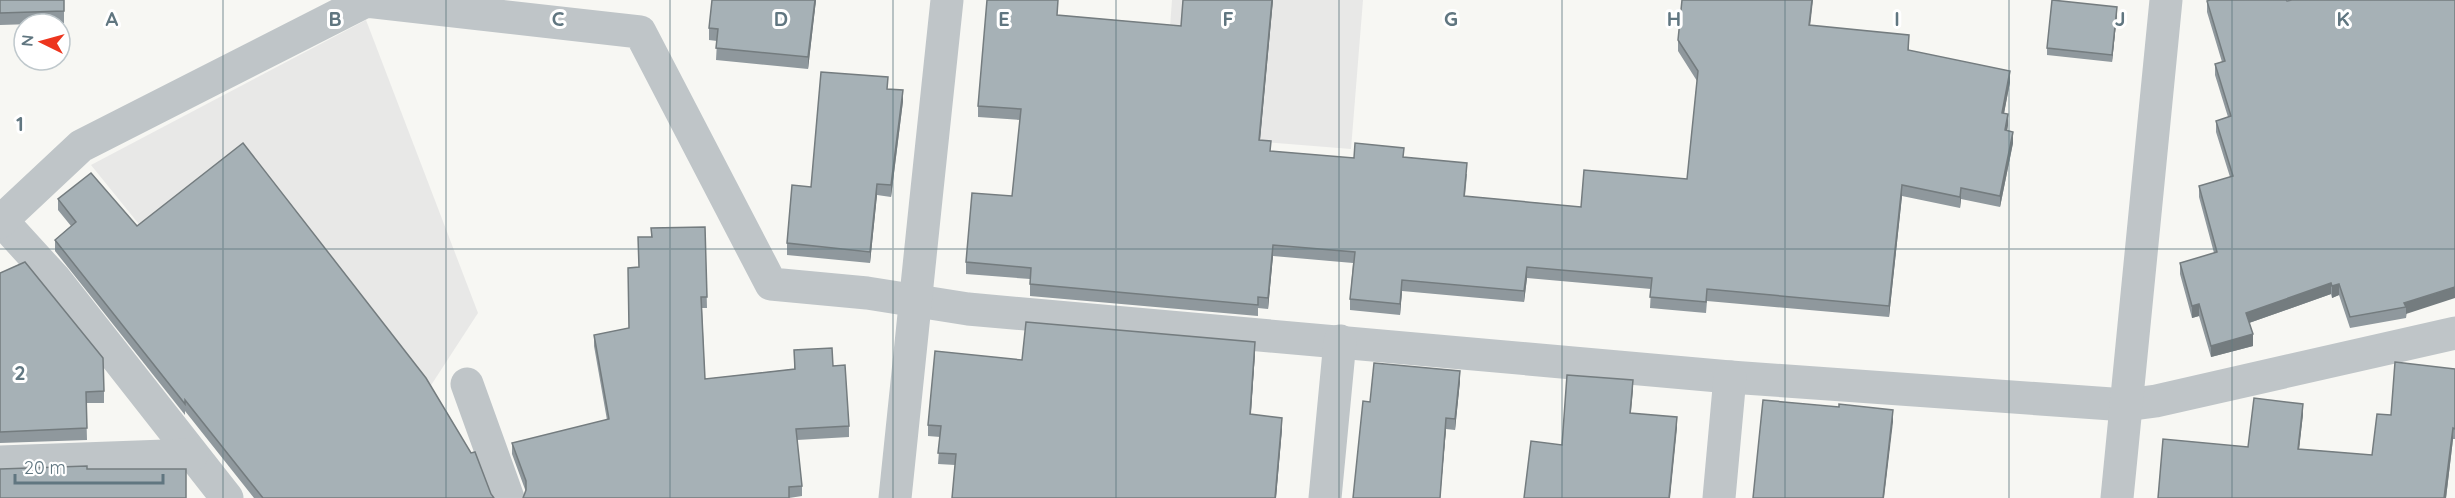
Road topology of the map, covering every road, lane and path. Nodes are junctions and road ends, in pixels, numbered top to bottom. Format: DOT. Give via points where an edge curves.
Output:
graph roads {
  1 [pos="947,0"];
  2 [pos="2166,0"];
  3 [pos="0,221"];
  4 [pos="914,302"];
  5 [pos="2455,333"];
  6 [pos="1340,341"];
  7 [pos="1730,377"];
  8 [pos="467,384"];
  9 [pos="2126,405"];
  10 [pos="192,455"];
  11 [pos="0,462"];
  12 [pos="227,498"];
  13 [pos="508,498"];
  14 [pos="895,498"];
  15 [pos="1325,498"];
  16 [pos="1719,498"];
  17 [pos="2117,498"];
  1 -- 4 [label="street"];
  2 -- 9 [label="street"];
  3 -- 4 [label="street" via="81,146 366,1 640,32 771,284 867,293"];
  3 -- 10 [label="street" via="55,279"];
  4 -- 6 [label="street"];
  4 -- 14 [label="street"];
  5 -- 9 [label="street"];
  6 -- 7 [label="street"];
  6 -- 15 [label="street"];
  7 -- 9 [label="street"];
  7 -- 16 [label="street"];
  8 -- 13 [label="street"];
  9 -- 17 [label="street"];
  10 -- 11 [label="street"];
  10 -- 12 [label="street"];
}
